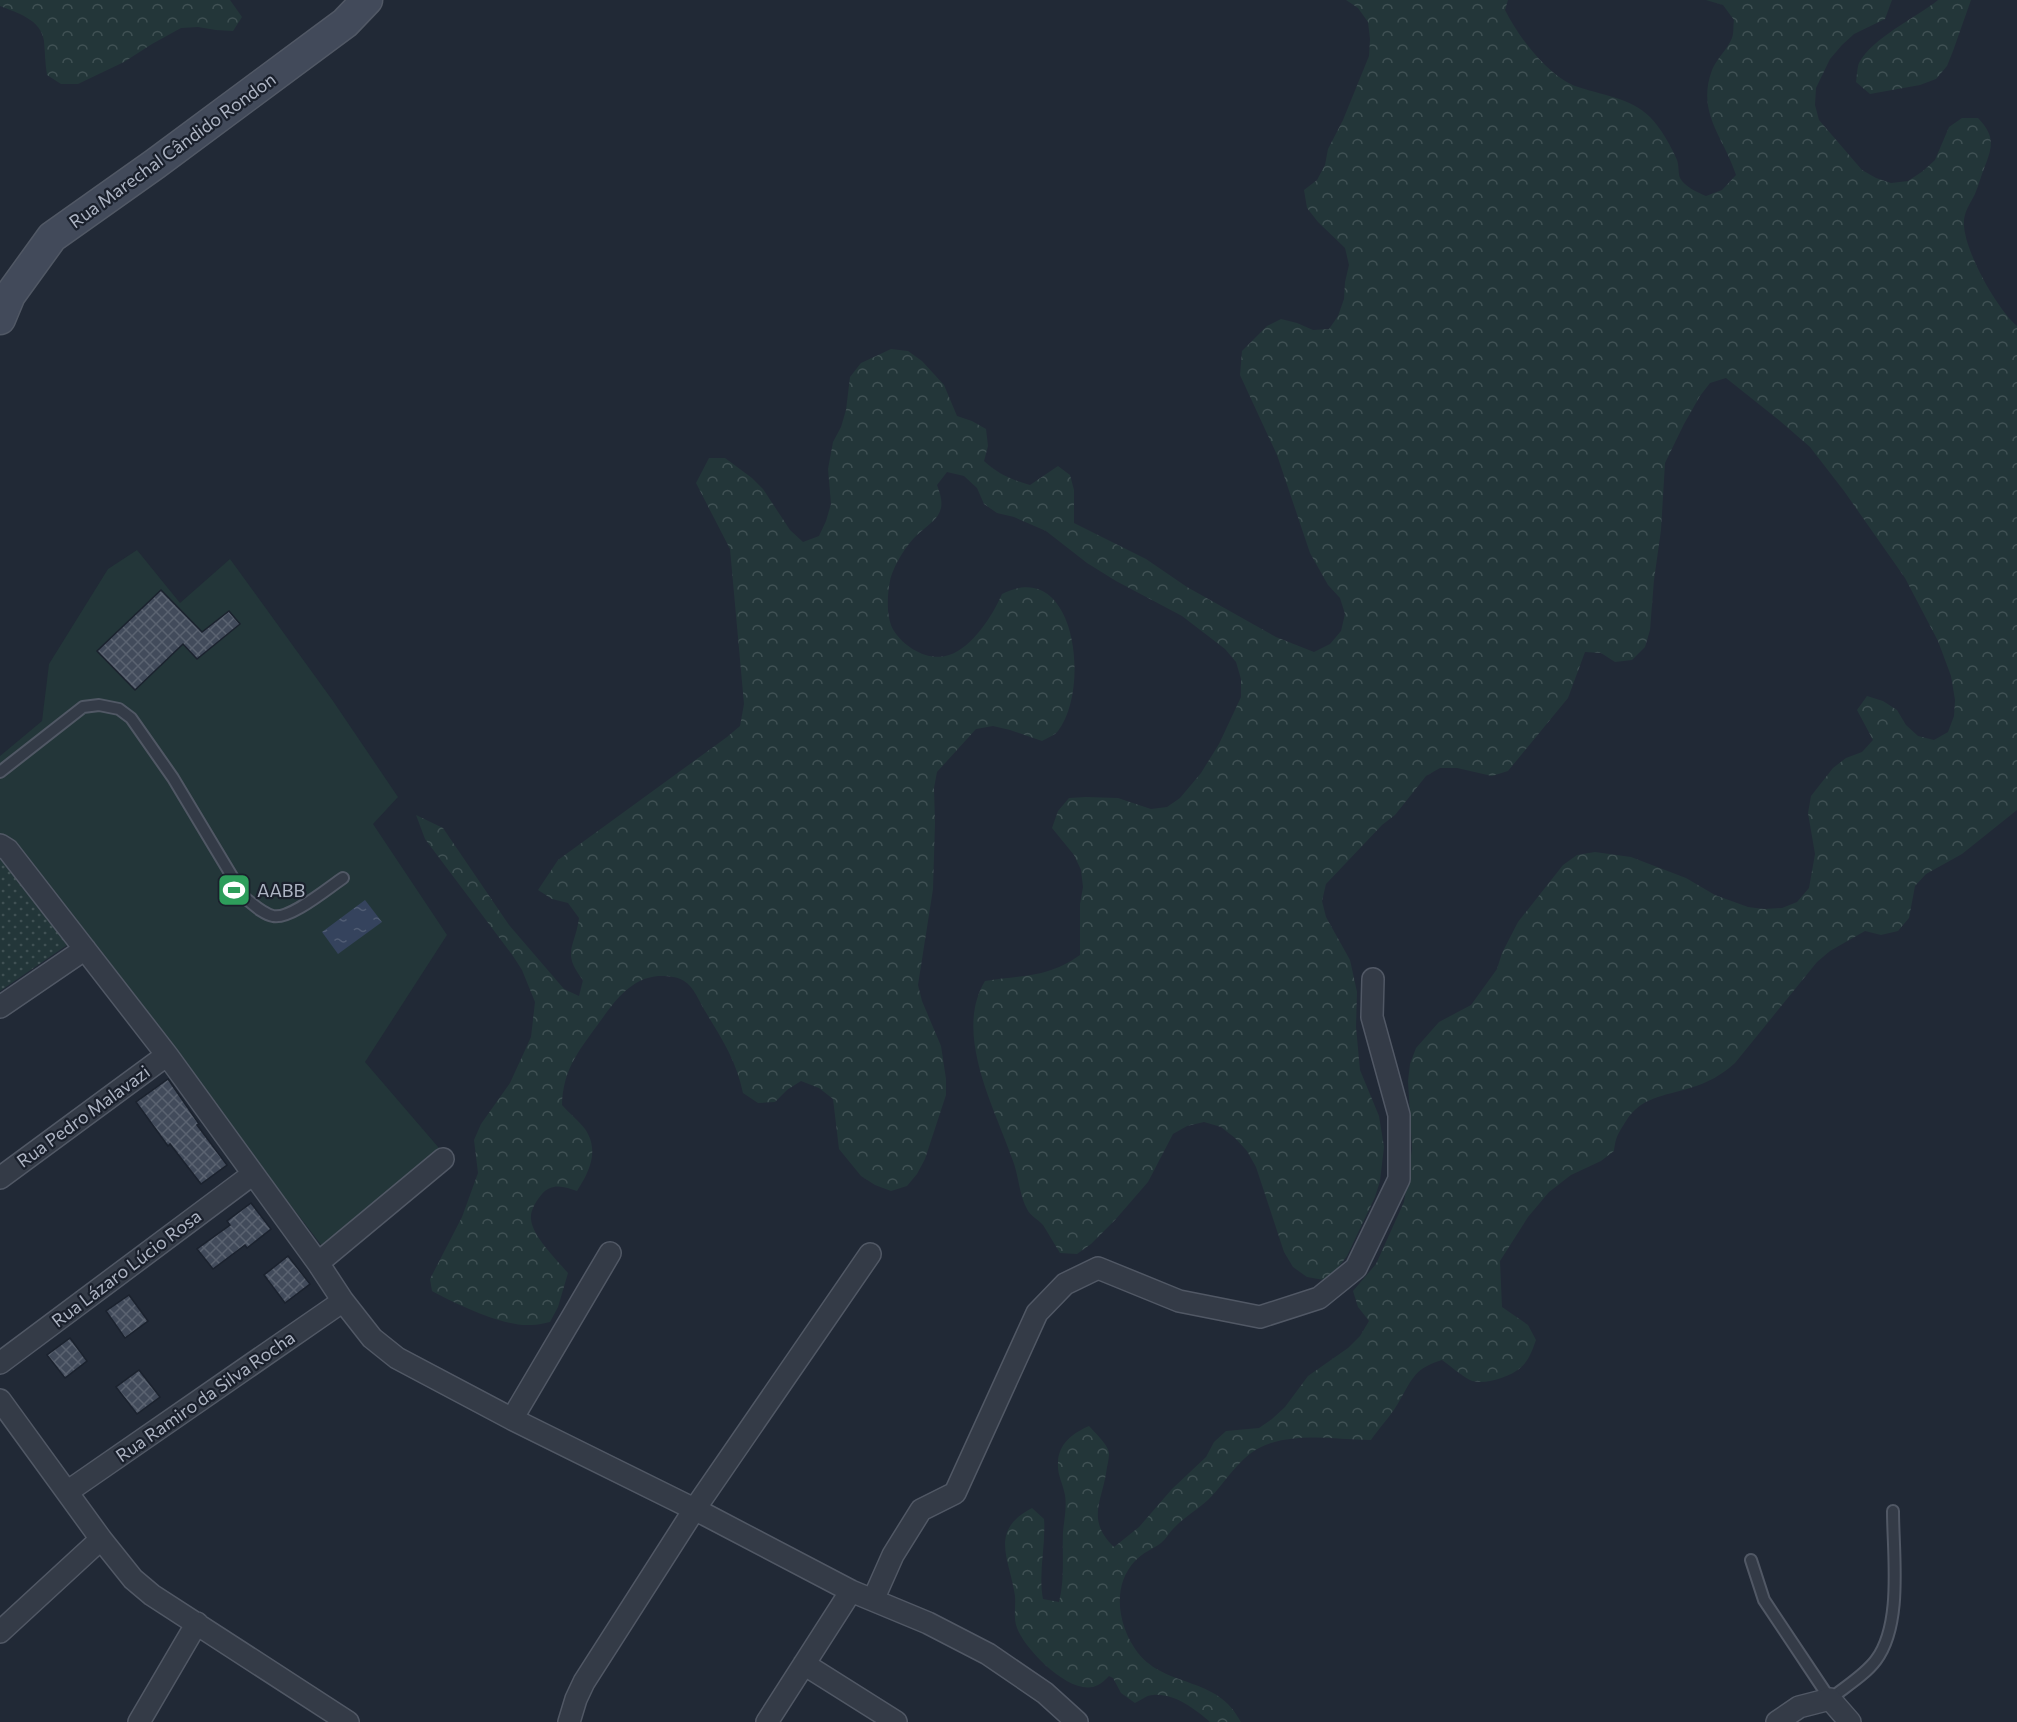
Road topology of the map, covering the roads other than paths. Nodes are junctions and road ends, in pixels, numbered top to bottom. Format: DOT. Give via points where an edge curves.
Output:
graph roads {
  1 [pos="367,0"];
  2 [pos="0,319"];
  3 [pos="0,772"];
  4 [pos="0,845"];
  5 [pos="343,878"];
  6 [pos="85,949"];
  7 [pos="1373,979"];
  8 [pos="0,1007"];
  9 [pos="166,1055"];
  10 [pos="443,1159"];
  11 [pos="253,1173"];
  12 [pos="0,1178"];
  13 [pos="610,1253"];
  14 [pos="870,1254"];
  15 [pos="318,1263"];
  16 [pos="343,1301"];
  17 [pos="0,1363"];
  18 [pos="0,1400"];
  19 [pos="512,1419"];
  20 [pos="67,1492"];
  21 [pos="694,1510"];
  22 [pos="1893,1511"];
  23 [pos="101,1539"];
  24 [pos="1752,1560"];
  25 [pos="852,1591"];
  26 [pos="873,1600"];
  27 [pos="197,1623"];
  28 [pos="0,1632"];
  29 [pos="804,1664"];
  30 [pos="1830,1699"];
  31 [pos="139,1722"];
  32 [pos="348,1722"];
  33 [pos="569,1722"];
  34 [pos="766,1722"];
  35 [pos="896,1722"];
  36 [pos="1077,1722"];
  37 [pos="1777,1722"];
  38 [pos="1850,1722"];
  1 -- 2 [label="street, Rua Marechal Cândido Rondon" via="345,23 52,237 10,296"];
  3 -- 5 [label="lane" via="83,707 119,709 131,718 173,778 246,898 262,911 286,916"];
  4 -- 6 [label="street" via="8,850"];
  6 -- 8 [label="street"];
  6 -- 9 [label="street"];
  7 -- 26 [label="street" via="1372,1017 1399,1115 1399,1179 1356,1268 1319,1298 1260,1317 1179,1301 1098,1268 1065,1284 1037,1313 955,1493 921,1510 893,1555"];
  9 -- 11 [label="street"];
  9 -- 12 [label="street, Rua Pedro Malavazi"];
  10 -- 15 [label="street"];
  11 -- 15 [label="street"];
  11 -- 17 [label="street, Rua Lázaro Lúcio Rosa"];
  13 -- 19 [label="street"];
  14 -- 21 [label="street"];
  15 -- 16 [label="street"];
  16 -- 19 [label="street" via="372,1338 397,1358"];
  16 -- 20 [label="street, Rua Ramiro da Silva Rocha"];
  18 -- 20 [label="street"];
  19 -- 21 [label="street"];
  20 -- 23 [label="street"];
  21 -- 25 [label="street"];
  21 -- 33 [label="street" via="584,1682"];
  22 -- 30 [label="lane" via="1894,1613 1887,1640 1876,1661"];
  23 -- 27 [label="street" via="133,1579"];
  23 -- 28 [label="street"];
  24 -- 30 [label="lane" via="1764,1600"];
  25 -- 26 [label="street"];
  25 -- 29 [label="street"];
  26 -- 36 [label="street" via="988,1654 1045,1693"];
  27 -- 31 [label="street"];
  27 -- 32 [label="street"];
  29 -- 34 [label="street"];
  29 -- 35 [label="street"];
  30 -- 37 [label="street" via="1799,1707"];
  30 -- 38 [label="street"];
}
